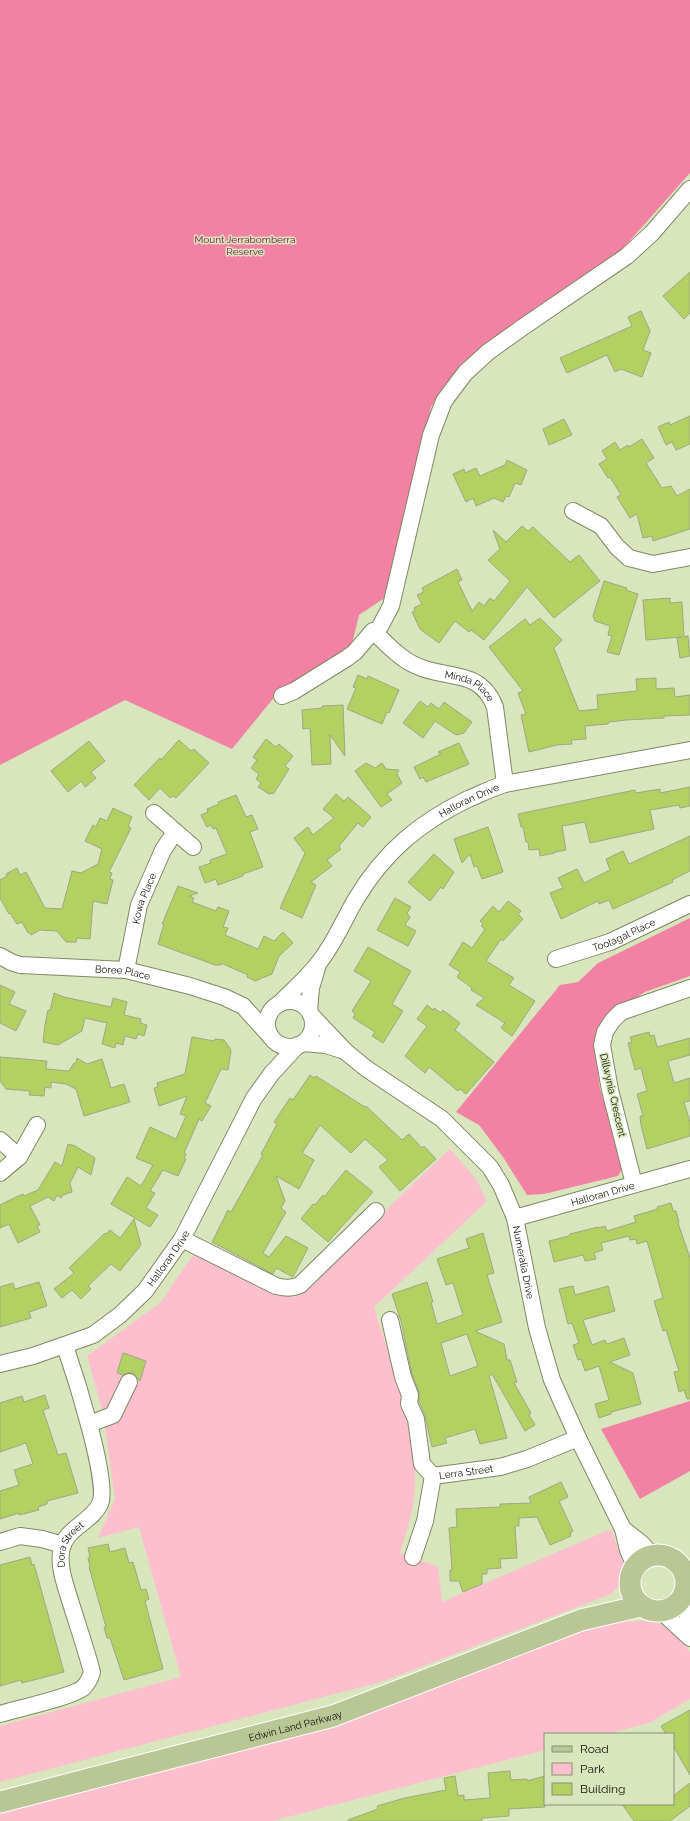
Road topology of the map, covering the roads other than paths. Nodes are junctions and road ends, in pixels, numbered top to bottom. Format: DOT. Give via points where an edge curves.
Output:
graph roads {
  1 [pos="690,190"];
  2 [pos="573,510"];
  3 [pos="690,556"];
  4 [pos="375,633"];
  5 [pos="282,696"];
  6 [pos="690,750"];
  7 [pos="505,784"];
  8 [pos="154,813"];
  9 [pos="175,832"];
  10 [pos="193,847"];
  11 [pos="690,904"];
  12 [pos="0,956"];
  13 [pos="556,959"];
  14 [pos="318,964"];
  15 [pos="126,970"];
  16 [pos="690,988"];
  17 [pos="278,1005"];
  18 [pos="243,1006"];
  19 [pos="310,1013"];
  20 [pos="272,1038"];
  21 [pos="301,1044"];
  22 [pos="346,1052"];
  23 [pos="267,1079"];
  24 [pos="37,1125"];
  25 [pos="0,1140"];
  26 [pos="19,1157"];
  27 [pos="690,1169"];
  28 [pos="0,1173"];
  29 [pos="634,1184"];
  30 [pos="376,1211"];
  31 [pos="515,1218"];
  32 [pos="182,1239"];
  33 [pos="390,1320"];
  34 [pos="65,1346"];
  35 [pos="0,1364"];
  36 [pos="129,1382"];
  37 [pos="89,1424"];
  38 [pos="578,1438"];
  39 [pos="433,1476"];
  40 [pos="623,1529"];
  41 [pos="0,1542"];
  42 [pos="63,1544"];
  43 [pos="652,1555"];
  44 [pos="413,1558"];
  45 [pos="682,1558"];
  46 [pos="635,1566"];
  47 [pos="630,1588"];
  48 [pos="686,1588"];
  49 [pos="641,1606"];
  50 [pos="661,1611"];
  51 [pos="581,1620"];
  52 [pos="690,1623"];
  53 [pos="690,1638"];
  54 [pos="0,1714"];
  55 [pos="0,1802"];
  1 -- 4 [label="street" via="641,244 612,267 488,352 450,391 430,435 391,606"];
  2 -- 3 [label="street" via="600,526 629,558 653,564"];
  4 -- 5 [label="street" via="347,658"];
  4 -- 7 [label="street, Minda Place" via="415,666 465,677 483,688 494,707"];
  6 -- 7 [label="street, Halloran Drive"];
  7 -- 14 [label="street, Halloran Drive" via="443,812 409,835 378,866 356,898"];
  8 -- 9 [label="street"];
  9 -- 10 [label="street"];
  9 -- 15 [label="street, Kowa Place" via="163,850 139,905"];
  11 -- 13 [label="street, Toolagal Place" via="610,942"];
  12 -- 15 [label="street, Boree Place" via="20,965"];
  14 -- 17 [label="street, Halloran Drive"];
  14 -- 19 [label="street, Halloran Drive" via="311,988"];
  15 -- 18 [label="street, Boree Place" via="196,988"];
  16 -- 29 [label="street, Dillwynia Crescent" via="621,1012 612,1021 602,1045 610,1090"];
  17 -- 18 [label="street, Boree Place" via="259,1008"];
  17 -- 19 [label="street" via="296,1002"];
  17 -- 20 [label="street" via="272,1011 268,1022"];
  18 -- 20 [label="street, Boree Place"];
  19 -- 21 [label="street" via="313,1021 312,1030 310,1036"];
  19 -- 22 [label="street, Numeralia Drive"];
  20 -- 21 [label="street" via="282,1046"];
  20 -- 23 [label="street, Halloran Drive"];
  21 -- 22 [label="street, Numeralia Drive" via="326,1045"];
  21 -- 23 [label="street, Halloran Drive"];
  22 -- 31 [label="street, Numeralia Drive" via="378,1077 442,1119 490,1167"];
  23 -- 32 [label="street, Halloran Drive" via="251,1103"];
  24 -- 26 [label="street"];
  25 -- 26 [label="street"];
  26 -- 28 [label="street"];
  27 -- 29 [label="street, Halloran Drive"];
  29 -- 31 [label="street, Halloran Drive"];
  30 -- 32 [label="street" via="300,1285 293,1288 276,1286"];
  31 -- 38 [label="street, Numeralia Drive" via="544,1357"];
  32 -- 34 [label="street, Halloran Drive" via="145,1291 120,1315 93,1335"];
  33 -- 39 [label="street" via="403,1377 410,1395 409,1404 416,1419 422,1464"];
  34 -- 35 [label="street, Halloran Drive"];
  34 -- 37 [label="street, Dora Street"];
  36 -- 37 [label="street" via="113,1414"];
  37 -- 42 [label="street, Dora Street" via="103,1491 101,1503 96,1512 70,1532"];
  38 -- 39 [label="street, Lerra Street" via="500,1467"];
  38 -- 40 [label="street, Numeralia Drive"];
  39 -- 44 [label="street, Lerra Street" via="425,1521"];
  40 -- 43 [label="street, Numeralia Drive" via="641,1542"];
  40 -- 46 [label="street, Numeralia Drive"];
  41 -- 42 [label="street" via="20,1536"];
  42 -- 54 [label="street, Dora Street" via="60,1561 63,1577 90,1663 92,1672 89,1682 70,1694"];
  43 -- 45 [label="main road"];
  43 -- 46 [label="main road"];
  45 -- 48 [label="main road"];
  46 -- 47 [label="main road"];
  47 -- 49 [label="main road"];
  47 -- 51 [label="main road, Edwin Land Parkway"];
  48 -- 50 [label="main road" via="669,1609"];
  48 -- 52 [label="street"];
  49 -- 50 [label="main road"];
  49 -- 51 [label="main road, Edwin Land Parkway"];
  50 -- 53 [label="street"];
  51 -- 55 [label="main road, Edwin Land Parkway" via="333,1716"];
}
